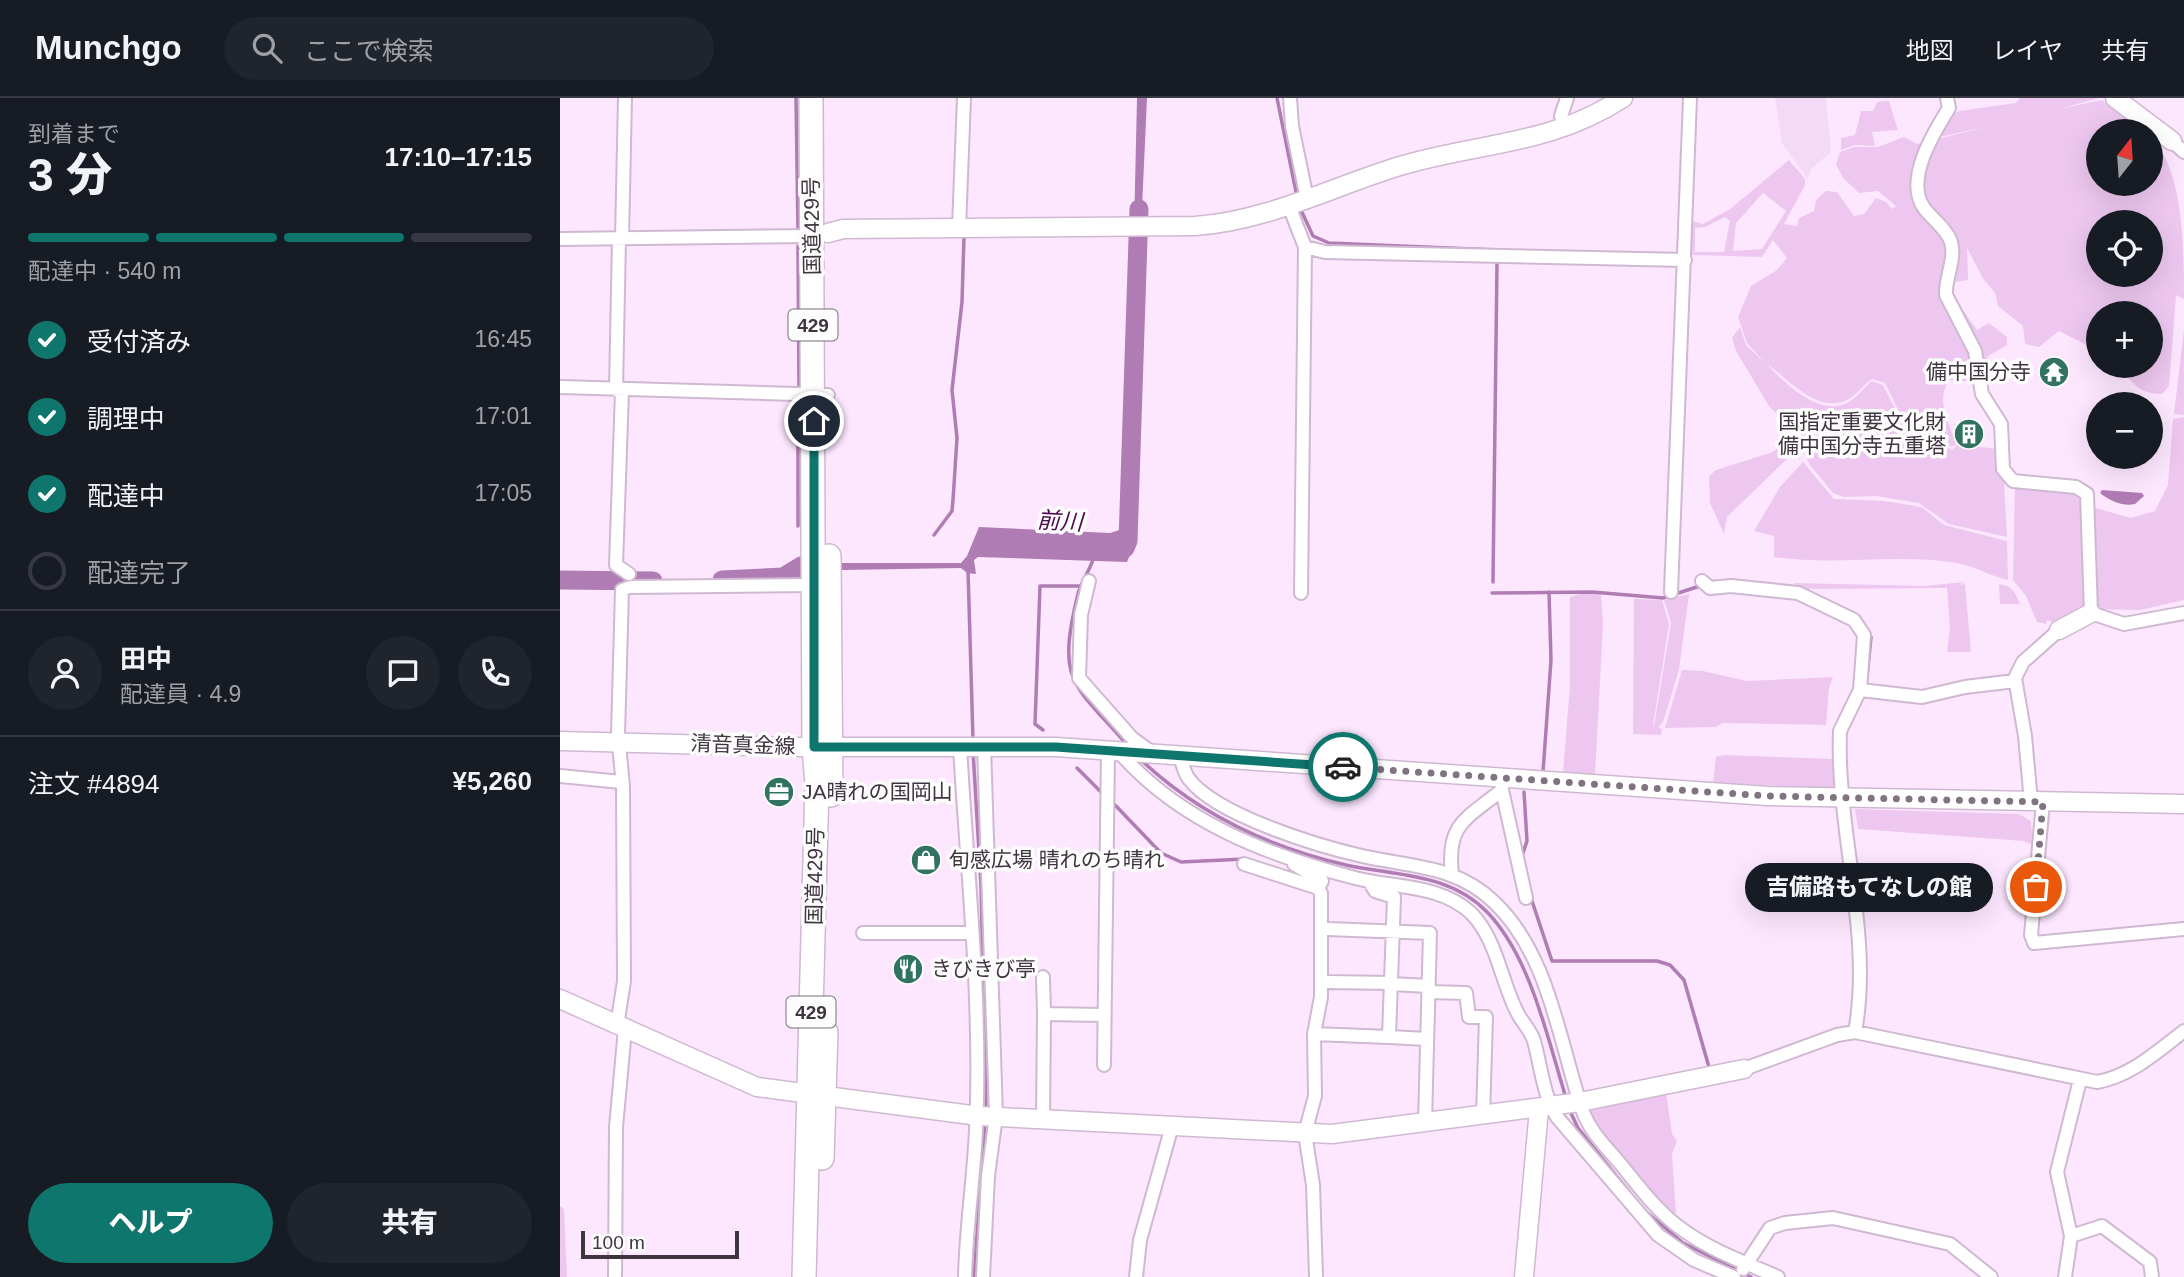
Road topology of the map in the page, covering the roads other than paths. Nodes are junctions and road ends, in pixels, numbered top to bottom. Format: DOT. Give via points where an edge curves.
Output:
graph roads {
  1 [pos="625,98"];
  2 [pos="811,98"];
  3 [pos="826,98"];
  4 [pos="964,98"];
  5 [pos="1290,98"];
  6 [pos="1567,98"];
  7 [pos="1623,98"];
  8 [pos="1690,98"];
  9 [pos="1947,98"];
  10 [pos="2115,98"];
  11 [pos="1564,129"];
  12 [pos="2178,146"];
  13 [pos="1298,202"];
  14 [pos="959,228"];
  15 [pos="820,235"];
  16 [pos="560,239"];
  17 [pos="621,239"];
  18 [pos="1305,247"];
  19 [pos="1685,260"];
  20 [pos="560,387"];
  21 [pos="619,390"];
  22 [pos="821,394"];
  23 [pos="629,574"];
  24 [pos="1089,581"];
  25 [pos="819,582"];
  26 [pos="1705,584"];
  27 [pos="1671,592"];
  28 [pos="1301,593"];
  29 [pos="2091,613"];
  30 [pos="2184,614"];
  31 [pos="2059,630"];
  32 [pos="2015,681"];
  33 [pos="1863,690"];
  34 [pos="560,741"];
  35 [pos="620,741"];
  36 [pos="972,746"];
  37 [pos="823,748"];
  38 [pos="1117,752"];
  39 [pos="1152,753"];
  40 [pos="1180,755"];
  41 [pos="560,776"];
  42 [pos="621,782"];
  43 [pos="1502,784"];
  44 [pos="1840,799"];
  45 [pos="2037,802"];
  46 [pos="2184,804"];
  47 [pos="1277,842"];
  48 [pos="1289,858"];
  49 [pos="1244,864"];
  50 [pos="1452,874"];
  51 [pos="1369,881"];
  52 [pos="1319,886"];
  53 [pos="1526,898"];
  54 [pos="1328,929"];
  55 [pos="2184,929"];
  56 [pos="1394,931"];
  57 [pos="863,933"];
  58 [pos="972,933"];
  59 [pos="1043,977"];
  60 [pos="1328,982"];
  61 [pos="1391,984"];
  62 [pos="1429,989"];
  63 [pos="560,999"];
  64 [pos="1044,1014"];
  65 [pos="1104,1014"];
  66 [pos="621,1028"];
  67 [pos="2184,1031"];
  68 [pos="1856,1032"];
  69 [pos="1316,1034"];
  70 [pos="1389,1037"];
  71 [pos="1427,1039"];
  72 [pos="1104,1065"];
  73 [pos="1744,1069"];
  74 [pos="2080,1080"];
  75 [pos="816,1097"];
  76 [pos="1560,1105"];
  77 [pos="986,1116"];
  78 [pos="1483,1116"];
  79 [pos="1043,1119"];
  80 [pos="1425,1123"];
  81 [pos="1172,1126"];
  82 [pos="1305,1133"];
  83 [pos="2071,1236"];
  84 [pos="1740,1272"];
  85 [pos="615,1277"];
  86 [pos="804,1277"];
  87 [pos="818,1277"];
  88 [pos="965,1277"];
  89 [pos="983,1277"];
  90 [pos="1136,1277"];
  91 [pos="1316,1277"];
  92 [pos="1524,1277"];
  93 [pos="1778,1277"];
  94 [pos="1991,1277"];
  95 [pos="2065,1277"];
  96 [pos="2152,1277"];
  1 -- 17 [label="street"];
  2 -- 15 [label="highway, 国道429号 / 429"];
  3 -- 15 [label="highway, 国道429号 / 429"];
  4 -- 14 [label="street"];
  5 -- 13 [label="street"];
  6 -- 11 [label="street" via="1561,116"];
  7 -- 11 [label="street"];
  8 -- 19 [label="street"];
  9 -- 29 [label="street" via="1950,108 1923,152 1919,169 1920,200 1951,244 1946,295 1975,351 1982,394 2001,424 2003,469 2013,481 2076,487 2087,494"];
  10 -- 12 [label="street"];
  11 -- 13 [label="street" via="1403,165"];
  13 -- 14 [label="street" via="1231,223"];
  13 -- 18 [label="street"];
  14 -- 15 [label="street" via="843,229"];
  15 -- 17 [label="street"];
  15 -- 22 [label="highway, 国道429号 / 429"];
  16 -- 17 [label="street"];
  17 -- 21 [label="street"];
  18 -- 19 [label="street" via="1325,252"];
  18 -- 28 [label="street"];
  19 -- 27 [label="street"];
  20 -- 21 [label="street"];
  21 -- 22 [label="street"];
  21 -- 23 [label="street" via="616,565"];
  22 -- 25 [label="highway, 国道429号 / 429"];
  24 -- 39 [label="street" via="1081,615 1079,678 1132,738"];
  25 -- 35 [label="street" via="622,590"];
  25 -- 37 [label="highway, 国道429号 / 429"];
  26 -- 33 [label="street" via="1798,593 1854,620 1864,635"];
  29 -- 30 [label="street" via="2124,624"];
  29 -- 31 [label="street"];
  31 -- 32 [label="street" via="2022,662"];
  32 -- 33 [label="street" via="1923,697"];
  32 -- 45 [label="street"];
  33 -- 44 [label="street" via="1840,731"];
  34 -- 35 [label="street, 清音真金線"];
  35 -- 37 [label="street, 清音真金線"];
  35 -- 42 [label="street"];
  36 -- 37 [label="street, 清音真金線"];
  36 -- 38 [label="street, 清音真金線"];
  36 -- 58 [label="street"];
  36 -- 77 [label="street"];
  37 -- 75 [label="highway, 国道429号 / 429"];
  38 -- 39 [label="street, 清音真金線"];
  38 -- 47 [label="street" via="1199,819"];
  38 -- 65 [label="street"];
  39 -- 40 [label="street, 清音真金線"];
  40 -- 43 [label="street, 清音真金線"];
  40 -- 47 [label="street" via="1188,779"];
  41 -- 42 [label="street"];
  42 -- 66 [label="street"];
  43 -- 44 [label="street, 清音真金線"];
  43 -- 50 [label="street" via="1457,827 1450,846"];
  43 -- 53 [label="street"];
  44 -- 45 [label="street, 清音真金線"];
  44 -- 68 [label="street" via="1862,973"];
  45 -- 46 [label="street, 清音真金線"];
  45 -- 55 [label="street" via="2034,943"];
  47 -- 48 [label="street"];
  47 -- 50 [label="street"];
  48 -- 51 [label="street"];
  48 -- 52 [label="street" via="1322,881"];
  49 -- 52 [label="street"];
  50 -- 76 [label="street" via="1494,901 1527,947 1544,983"];
  51 -- 56 [label="street" via="1375,891 1394,897"];
  51 -- 76 [label="street" via="1443,896 1458,903 1480,925"];
  52 -- 69 [label="street" via="1321,997"];
  54 -- 56 [label="street"];
  56 -- 61 [label="street"];
  56 -- 62 [label="street" via="1430,933"];
  57 -- 58 [label="street"];
  58 -- 77 [label="street"];
  59 -- 64 [label="street"];
  60 -- 61 [label="street"];
  61 -- 62 [label="street"];
  61 -- 70 [label="street"];
  62 -- 71 [label="street"];
  62 -- 78 [label="street" via="1466,993 1469,1017 1486,1017"];
  63 -- 66 [label="street"];
  64 -- 65 [label="street"];
  64 -- 79 [label="street"];
  65 -- 72 [label="street"];
  66 -- 75 [label="street" via="749,1084"];
  66 -- 85 [label="street"];
  67 -- 74 [label="street" via="2118,1076 2097,1082"];
  68 -- 73 [label="street"];
  68 -- 74 [label="street"];
  69 -- 70 [label="street"];
  69 -- 82 [label="street" via="1315,1096"];
  70 -- 71 [label="street"];
  71 -- 80 [label="street"];
  73 -- 76 [label="street"];
  74 -- 83 [label="street" via="2057,1172"];
  75 -- 77 [label="street"];
  75 -- 86 [label="highway, 国道429号 / 429"];
  75 -- 87 [label="highway, 国道429号 / 429"];
  76 -- 78 [label="street"];
  76 -- 84 [label="street" via="1596,1135 1661,1211"];
  76 -- 84 [label="street" via="1603,1175 1658,1235 1694,1260"];
  76 -- 92 [label="street"];
  77 -- 79 [label="street"];
  77 -- 88 [label="street"];
  77 -- 89 [label="street"];
  78 -- 80 [label="street"];
  79 -- 81 [label="street"];
  80 -- 82 [label="street"];
  81 -- 82 [label="street"];
  81 -- 90 [label="street" via="1140,1240"];
  82 -- 91 [label="street" via="1313,1185"];
  83 -- 95 [label="street"];
  83 -- 96 [label="street" via="2102,1226 2150,1262"];
  84 -- 93 [label="street"];
  84 -- 94 [label="street" via="1763,1236 1777,1224 1833,1218 1950,1244"];
}
